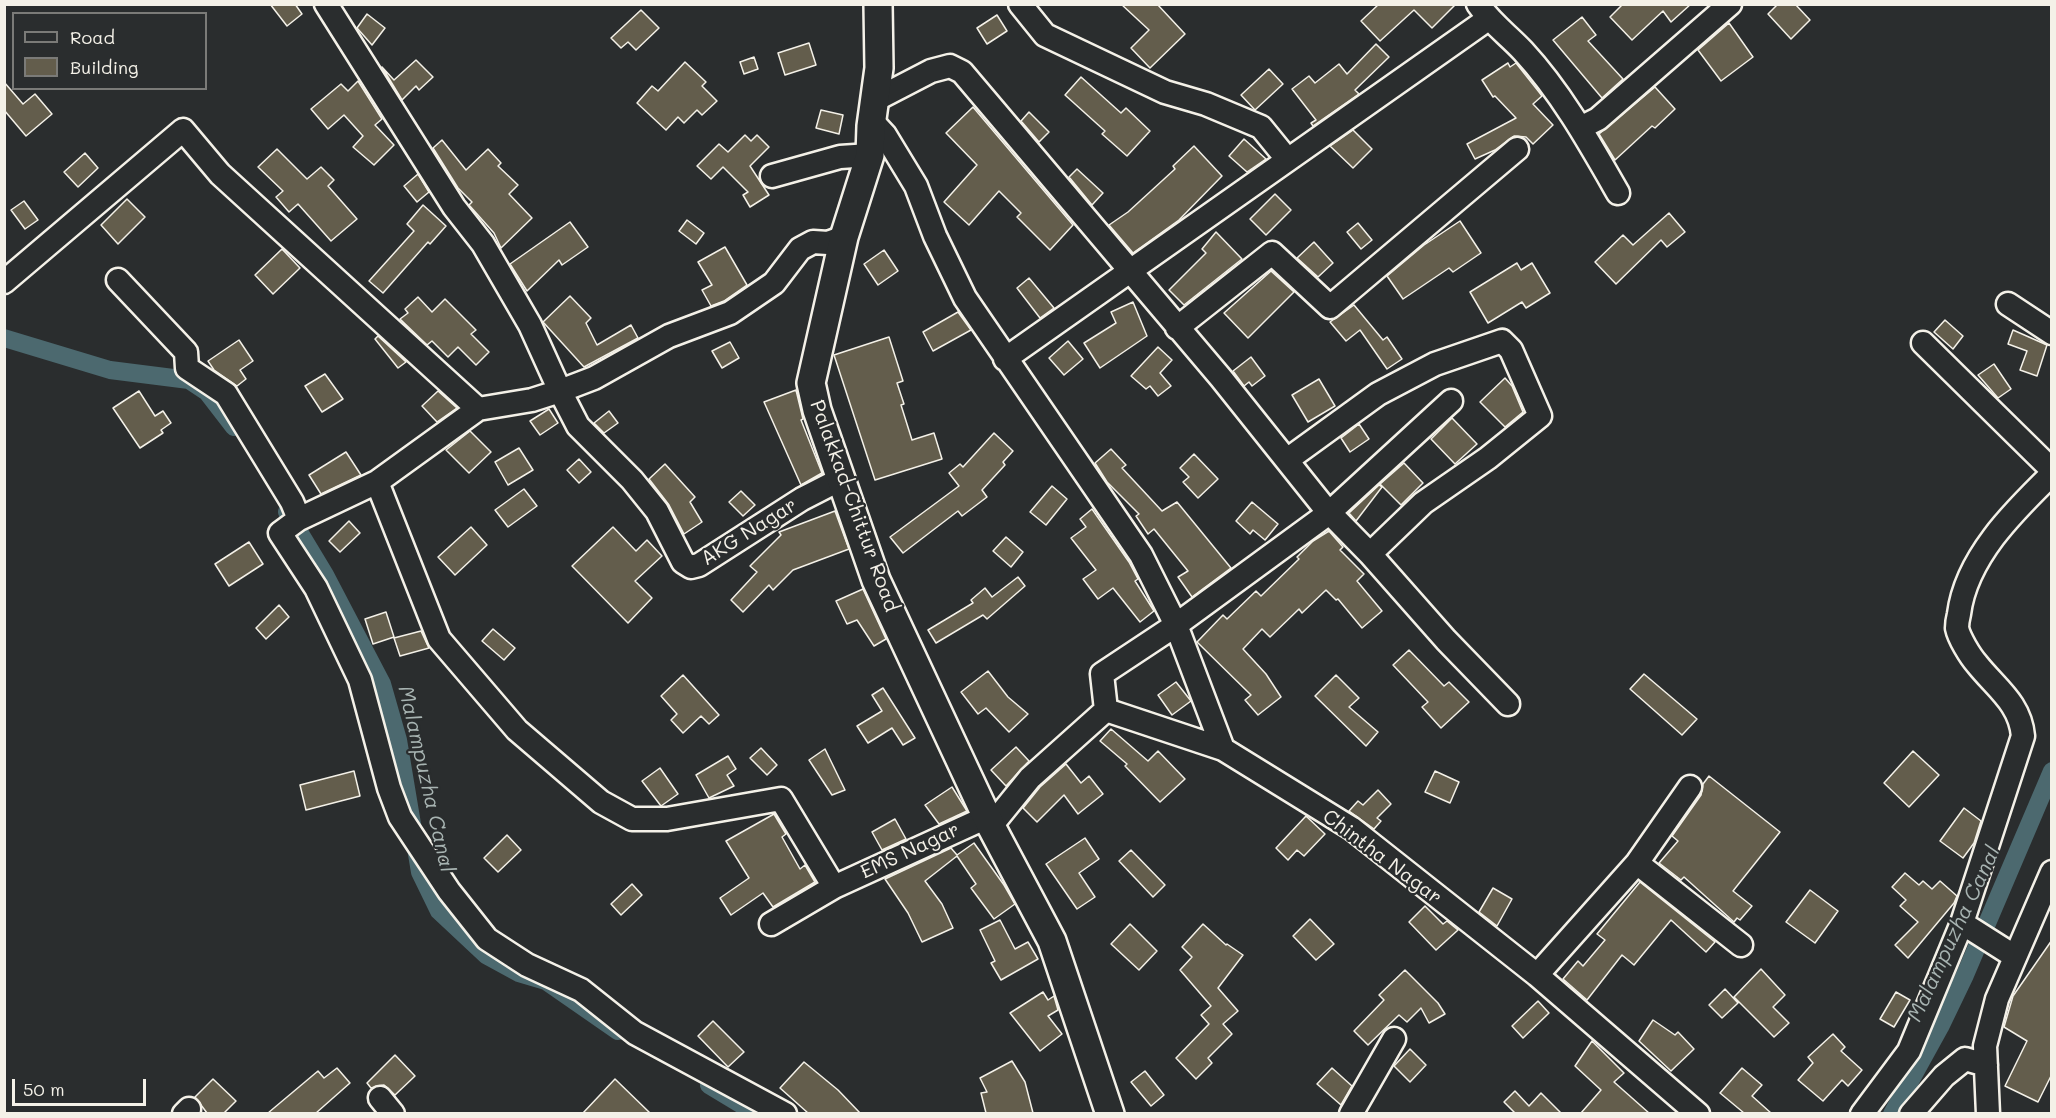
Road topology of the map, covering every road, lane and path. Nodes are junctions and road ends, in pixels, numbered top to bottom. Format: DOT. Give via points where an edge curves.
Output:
graph roads {
  1 [pos="326,4"];
  2 [pos="878,4"];
  3 [pos="1020,4"];
  4 [pos="1730,4"];
  5 [pos="1483,12"];
  6 [pos="873,111"];
  7 [pos="1580,128"];
  8 [pos="1517,149"];
  9 [pos="870,155"];
  10 [pos="1287,159"];
  11 [pos="772,176"];
  12 [pos="1618,193"];
  13 [pos="844,237"];
  14 [pos="1128,270"];
  15 [pos="118,280"];
  16 [pos="4,282"];
  17 [pos="2008,304"];
  18 [pos="1177,328"];
  19 [pos="2052,333"];
  20 [pos="1923,343"];
  21 [pos="1005,359"];
  22 [pos="560,391"];
  23 [pos="1451,400"];
  24 [pos="478,409"];
  25 [pos="1287,459"];
  26 [pos="2052,472"];
  27 [pos="841,479"];
  28 [pos="377,482"];
  29 [pos="1329,513"];
  30 [pos="299,519"];
  31 [pos="1370,554"];
  32 [pos="1176,625"];
  33 [pos="1508,704"];
  34 [pos="1106,710"];
  35 [pos="1223,749"];
  36 [pos="1690,787"];
  37 [pos="989,821"];
  38 [pos="1637,863"];
  39 [pos="2052,872"];
  40 [pos="834,886"];
  41 [pos="1962,923"];
  42 [pos="771,924"];
  43 [pos="1741,945"];
  44 [pos="2014,956"];
  45 [pos="1537,975"];
  46 [pos="1394,1039"];
  47 [pos="1986,1065"];
  48 [pos="785,1113"];
  49 [pos="1110,1113"];
  50 [pos="1351,1113"];
  51 [pos="1698,1113"];
  52 [pos="1862,1113"];
  53 [pos="1911,1113"];
  54 [pos="1988,1113"];
  1 -- 22 [label="street" via="454,207 483,244 530,325"];
  2 -- 6 [label="main road, Palakkad-Chittur Road" via="879,68"];
  3 -- 10 [label="street" via="1045,35 1165,92 1261,126"];
  4 -- 7 [label="street" via="1598,119"];
  5 -- 7 [label="street" via="1523,51"];
  5 -- 10 [label="street"];
  6 -- 9 [label="main road, Palakkad-Chittur Road"];
  6 -- 14 [label="street" via="931,71 950,66 968,79"];
  6 -- 21 [label="street" via="916,186 965,298"];
  7 -- 12 [label="street"];
  8 -- 18 [label="street" via="1330,308 1272,253"];
  9 -- 11 [label="street" via="840,157"];
  9 -- 13 [label="main road, Palakkad-Chittur Road"];
  10 -- 14 [label="street"];
  13 -- 22 [label="street" via="828,243 813,242 800,249 774,283 730,313 669,336 594,378"];
  13 -- 27 [label="main road, Palakkad-Chittur Road" via="811,383"];
  14 -- 18 [label="street"];
  14 -- 21 [label="street"];
  15 -- 30 [label="street" via="186,352 187,368 226,394"];
  16 -- 24 [label="street" via="183,130 220,174"];
  17 -- 19 [label="street"];
  18 -- 25 [label="street"];
  20 -- 26 [label="street"];
  21 -- 32 [label="street" via="1141,555"];
  22 -- 24 [label="street"];
  22 -- 27 [label="street, AKG Nagar" via="578,426 657,511 683,562 691,567"];
  23 -- 29 [label="street"];
  24 -- 28 [label="street"];
  25 -- 29 [label="street"];
  25 -- 31 [label="street" via="1378,394 1435,364 1502,341 1511,350 1540,416 1423,503"];
  26 -- 41 [label="street" via="1997,534 1961,592 1957,627 1975,663 2022,719 2023,736"];
  27 -- 37 [label="main road, Palakkad-Chittur Road" via="876,580"];
  28 -- 30 [label="street"];
  28 -- 40 [label="street" via="439,639 517,730 601,802 632,819 668,819 781,799"];
  29 -- 31 [label="street"];
  29 -- 32 [label="street"];
  30 -- 48 [label="street" via="280,532 316,588 360,680 400,817 480,931 527,965 581,990 635,1033"];
  31 -- 33 [label="street"];
  32 -- 34 [label="street" via="1102,674"];
  32 -- 35 [label="street"];
  34 -- 35 [label="street, Chintha Nagar"];
  34 -- 37 [label="street"];
  35 -- 45 [label="street, Chintha Nagar" via="1351,828"];
  36 -- 38 [label="street"];
  37 -- 40 [label="street, EMS Nagar"];
  37 -- 49 [label="main road, Palakkad-Chittur Road" via="1052,941"];
  38 -- 43 [label="street"];
  38 -- 45 [label="street"];
  39 -- 44 [label="street"];
  40 -- 42 [label="street, EMS Nagar"];
  41 -- 44 [label="street"];
  41 -- 52 [label="street" via="1909,1051"];
  44 -- 47 [label="street" via="1984,1046"];
  45 -- 51 [label="street, Chintha Nagar"];
  46 -- 50 [label="street"];
  47 -- 53 [label="street" via="1965,1059"];
  47 -- 54 [label="street"];
}
